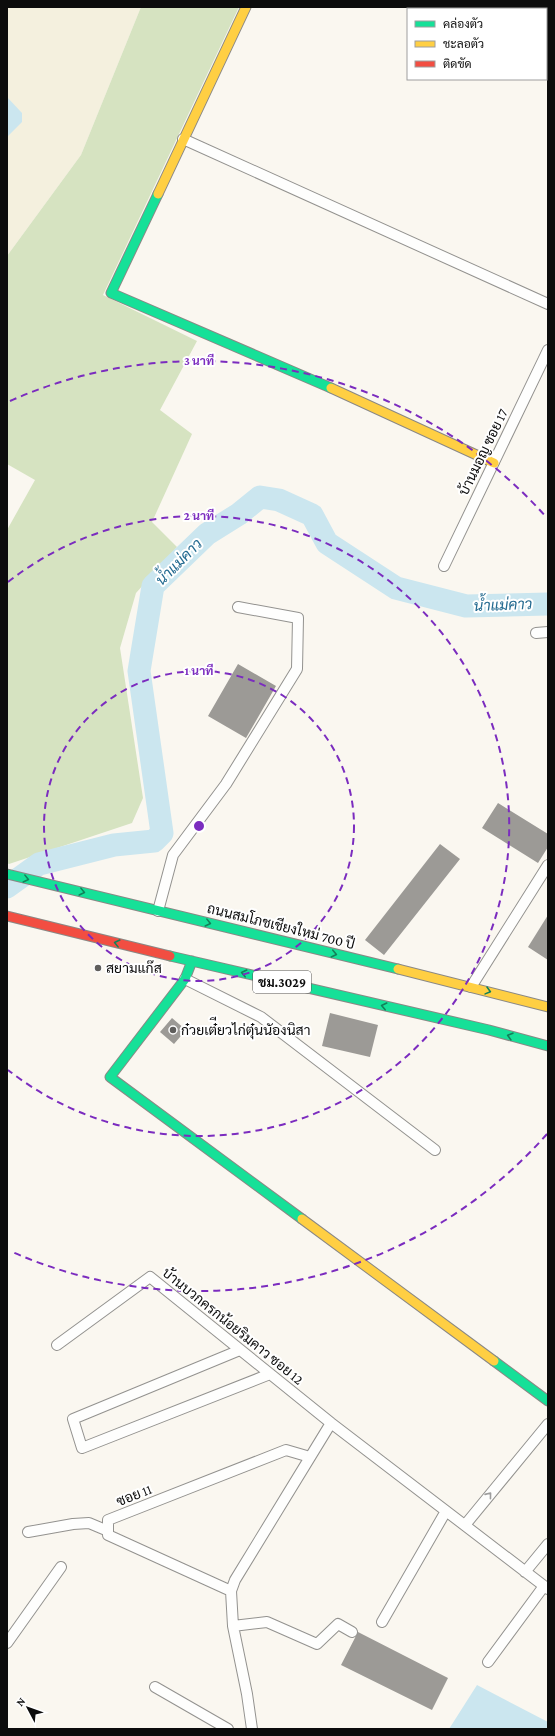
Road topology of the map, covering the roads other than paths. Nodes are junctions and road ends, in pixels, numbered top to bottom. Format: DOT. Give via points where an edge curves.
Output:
graph roads {
  1 [pos="246,7"];
  2 [pos="182,139"];
  3 [pos="548,304"];
  4 [pos="548,350"];
  5 [pos="494,463"];
  6 [pos="444,566"];
  7 [pos="238,607"];
  8 [pos="548,632"];
  9 [pos="536,633"];
  10 [pos="548,865"];
  11 [pos="7,874"];
  12 [pos="158,911"];
  13 [pos="7,916"];
  14 [pos="192,961"];
  15 [pos="185,979"];
  16 [pos="471,987"];
  17 [pos="548,1007"];
  18 [pos="548,1046"];
  19 [pos="435,1150"];
  20 [pos="57,1344"];
  21 [pos="240,1350"];
  22 [pos="270,1374"];
  23 [pos="548,1401"];
  24 [pos="331,1423"];
  25 [pos="548,1424"];
  26 [pos="310,1457"];
  27 [pos="446,1510"];
  28 [pos="464,1525"];
  29 [pos="108,1531"];
  30 [pos="28,1532"];
  31 [pos="548,1544"];
  32 [pos="61,1567"];
  33 [pos="525,1572"];
  34 [pos="546,1587"];
  35 [pos="231,1591"];
  36 [pos="382,1622"];
  37 [pos="233,1626"];
  38 [pos="352,1632"];
  39 [pos="7,1643"];
  40 [pos="488,1662"];
  41 [pos="154,1687"];
  42 [pos="228,1729"];
  43 [pos="252,1729"];
  1 -- 2 [label="street"];
  2 -- 3 [label="street"];
  2 -- 5 [label="street" via="111,293"];
  4 -- 5 [label="street, บ้านมอญ ซอย 17"];
  5 -- 6 [label="street, บ้านมอญ ซอย 17"];
  7 -- 12 [label="street" via="298,618 297,669 226,784 173,854"];
  8 -- 9 [label="street"];
  10 -- 16 [label="street"];
  11 -- 12 [label="street, ถนนสมโภชเชียงใหม่ 700 ปี, one-way"];
  12 -- 16 [label="street, ถนนสมโภชเชียงใหม่ 700 ปี, one-way"];
  14 -- 13 [label="street, ชม.3029, one-way"];
  14 -- 15 [label="street"];
  18 -- 14 [label="street, ชม.3029, one-way"];
  15 -- 19 [label="street" via="261,1017"];
  15 -- 23 [label="street" via="110,1077"];
  16 -- 17 [label="street, ถนนสมโภชเชียงใหม่ 700 ปี, one-way"];
  20 -- 21 [label="street, บ้านบวกครกน้อยริมคาว ซอย 12" via="150,1277"];
  21 -- 22 [label="street, บ้านบวกครกน้อยริมคาว ซอย 12"];
  21 -- 22 [label="street" via="74,1419 82,1448"];
  22 -- 24 [label="street, บ้านบวกครกน้อยริมคาว ซอย 12"];
  24 -- 26 [label="street"];
  24 -- 27 [label="street, บ้านบวกครกน้อยริมคาว ซอย 12"];
  28 -- 25 [label="street, one-way"];
  26 -- 29 [label="street, ซอย 11" via="286,1450 108,1520"];
  26 -- 35 [label="street" via="235,1580"];
  27 -- 28 [label="street, บ้านบวกครกน้อยริมคาว ซอย 12"];
  27 -- 36 [label="street"];
  28 -- 33 [label="street, บ้านบวกครกน้อยริมคาว ซอย 12"];
  29 -- 30 [label="street" via="89,1523"];
  29 -- 35 [label="street" via="108,1535"];
  31 -- 33 [label="street"];
  32 -- 39 [label="street"];
  33 -- 34 [label="street, บ้านบวกครกน้อยริมคาว ซอย 12"];
  34 -- 40 [label="street"];
  35 -- 37 [label="street"];
  37 -- 38 [label="street" via="267,1622 316,1644 338,1624"];
  37 -- 43 [label="street"];
  41 -- 42 [label="street"];
}
